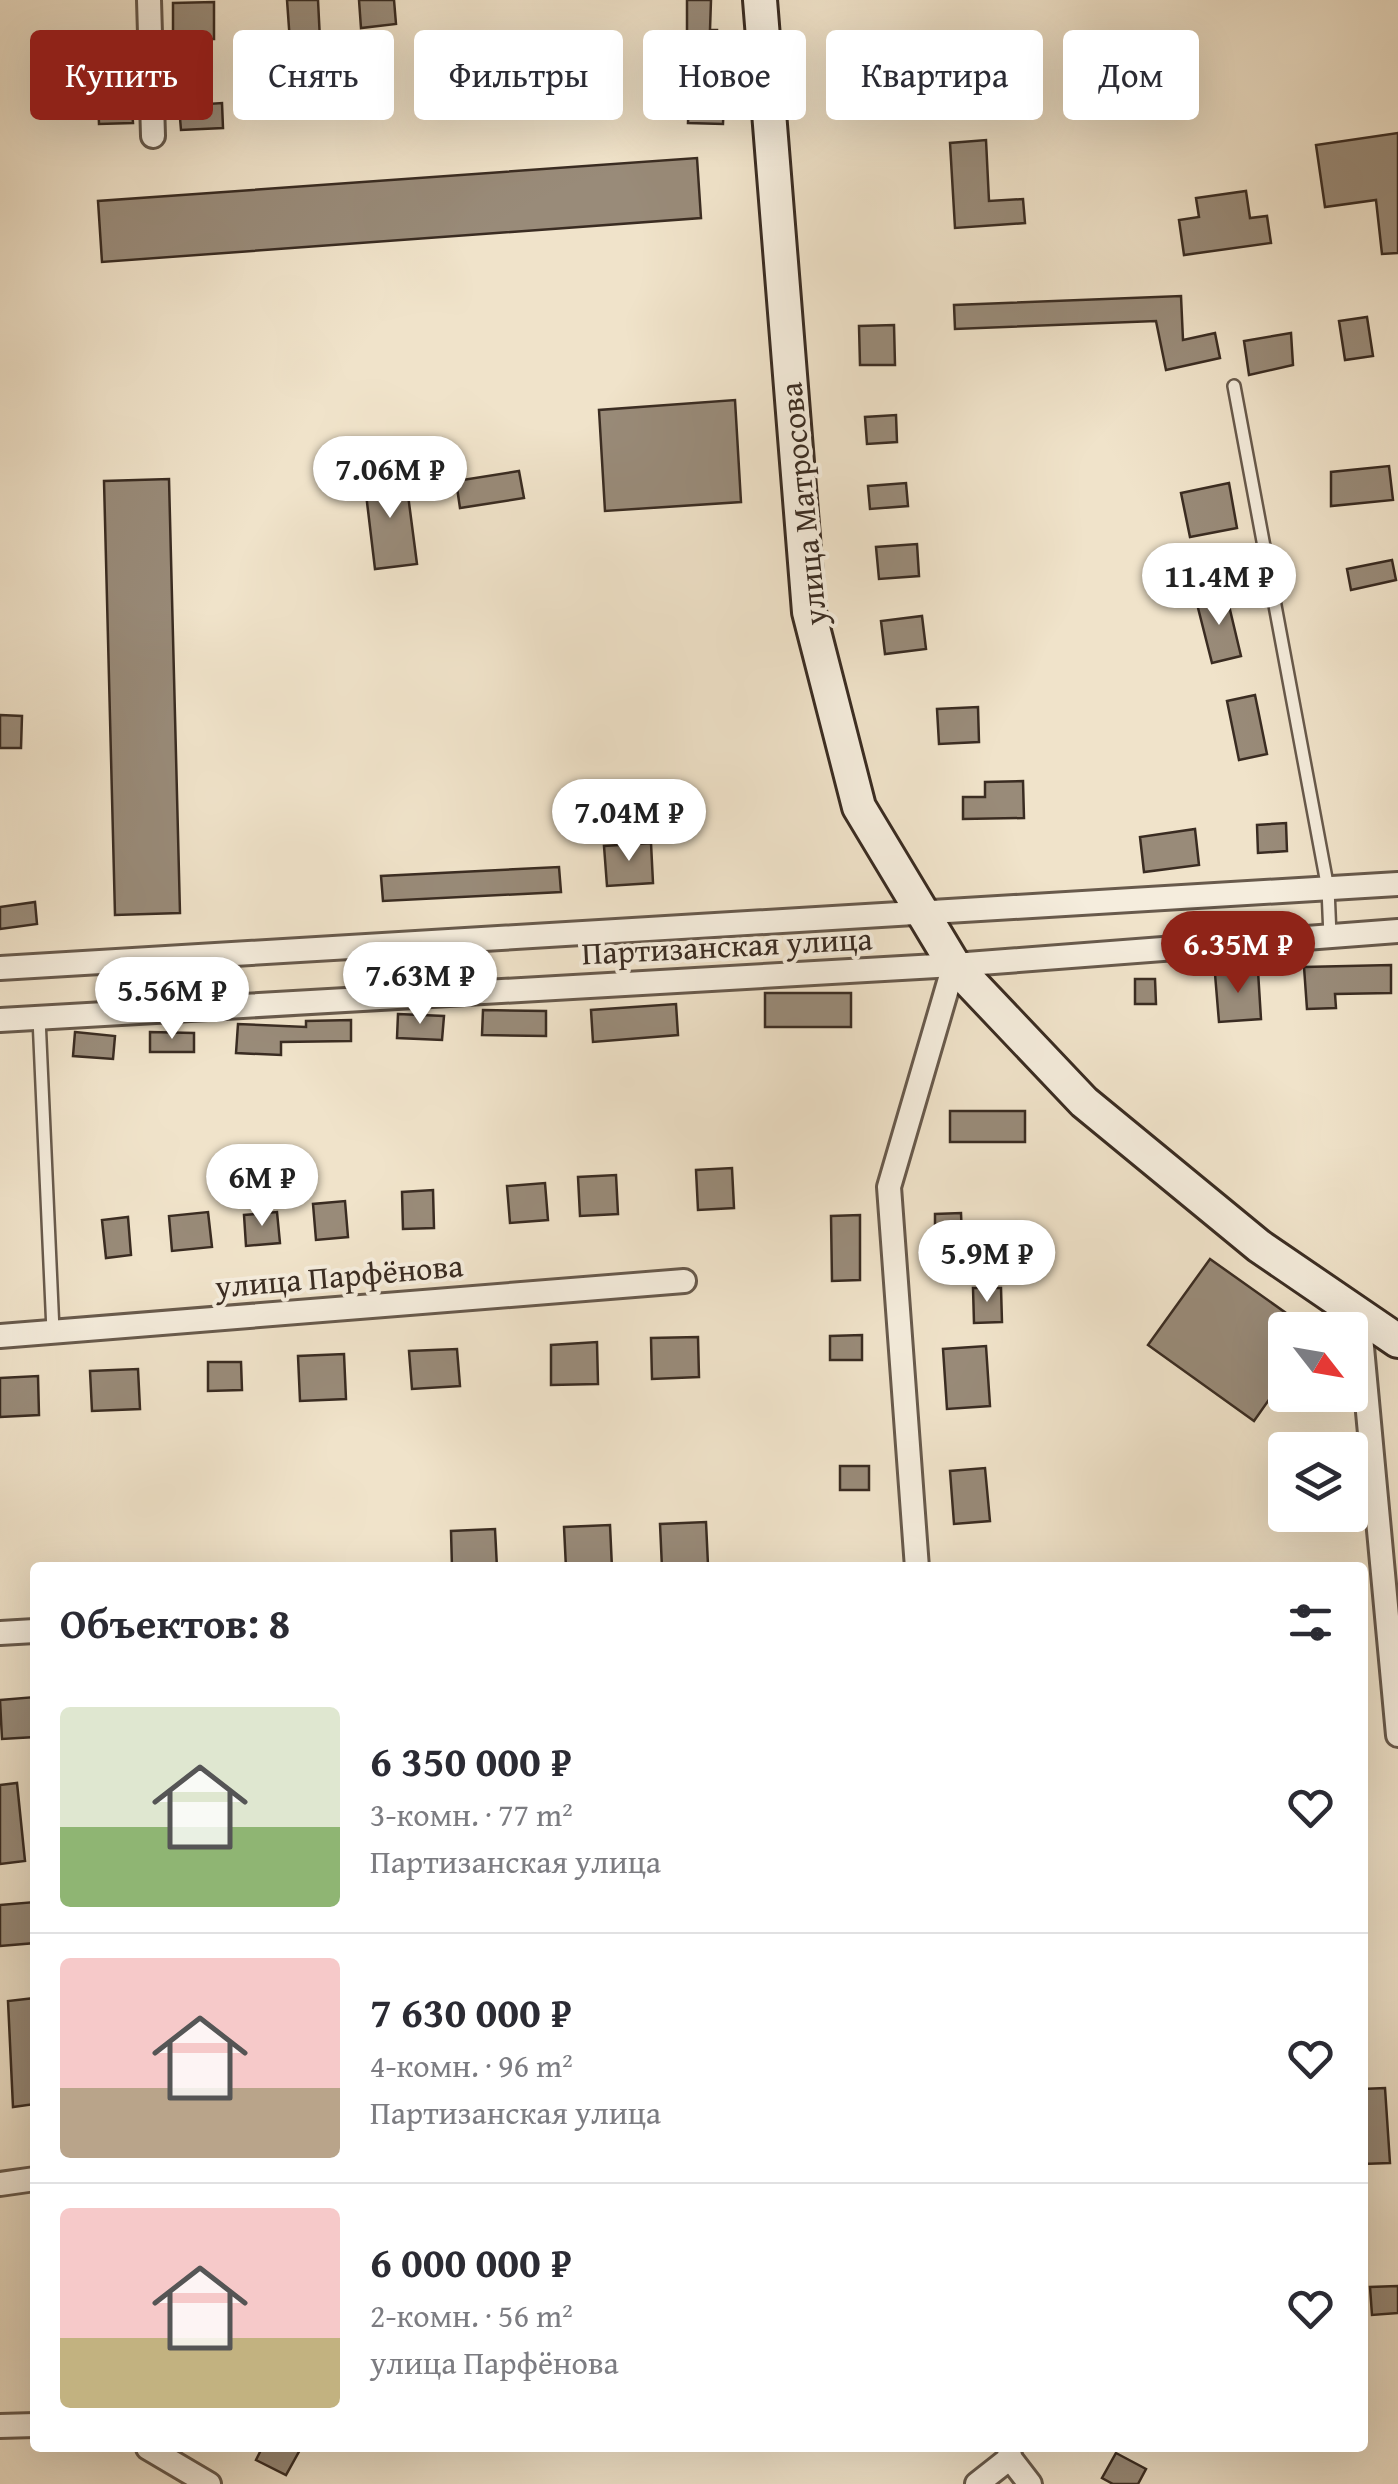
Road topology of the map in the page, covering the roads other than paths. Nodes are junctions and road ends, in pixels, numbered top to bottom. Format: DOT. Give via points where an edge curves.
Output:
graph roads {
  1 [pos="149,0"];
  2 [pos="760,0"];
  3 [pos="152,136"];
  4 [pos="1234,386"];
  5 [pos="1398,884"];
  6 [pos="1328,889"];
  7 [pos="924,914"];
  8 [pos="1398,931"];
  9 [pos="1330,936"];
  10 [pos="954,965"];
  11 [pos="0,968"];
  12 [pos="39,1018"];
  13 [pos="0,1020"];
  14 [pos="684,1280"];
  15 [pos="1355,1312"];
  16 [pos="1368,1321"];
  17 [pos="53,1331"];
  18 [pos="0,1336"];
  19 [pos="1398,1340"];
  20 [pos="1368,1412"];
  21 [pos="917,1562"];
  22 [pos="30,1631"];
  23 [pos="0,1634"];
  24 [pos="1398,1735"];
  25 [pos="30,2180"];
  26 [pos="0,2184"];
  27 [pos="30,2425"];
  28 [pos="0,2426"];
  29 [pos="155,2452"];
  30 [pos="1010,2453"];
  31 [pos="209,2484"];
  32 [pos="977,2484"];
  33 [pos="1030,2484"];
  1 -- 3 [label="street"];
  2 -- 7 [label="main road, улица Матросова" via="809,612 860,807"];
  4 -- 6 [label="lane"];
  5 -- 6 [label="street"];
  6 -- 7 [label="street"];
  6 -- 9 [label="lane"];
  7 -- 10 [label="main road, улица Матросова"];
  7 -- 11 [label="street"];
  8 -- 9 [label="street, Партизанская улица"];
  9 -- 10 [label="street, Партизанская улица"];
  10 -- 12 [label="street, Партизанская улица"];
  10 -- 15 [label="main road, улица Матросова" via="1084,1102 1259,1246"];
  10 -- 21 [label="street" via="889,1187"];
  12 -- 13 [label="street, Партизанская улица"];
  12 -- 17 [label="lane"];
  14 -- 17 [label="street, улица Парфёнова"];
  16 -- 19 [label="main road, улица Матросова"];
  17 -- 18 [label="street, улица Парфёнова"];
  20 -- 24 [label="street"];
  22 -- 23 [label="street"];
  25 -- 26 [label="street"];
  27 -- 28 [label="street"];
  29 -- 31 [label="street"];
  30 -- 32 [label="street"];
  30 -- 33 [label="street"];
}
